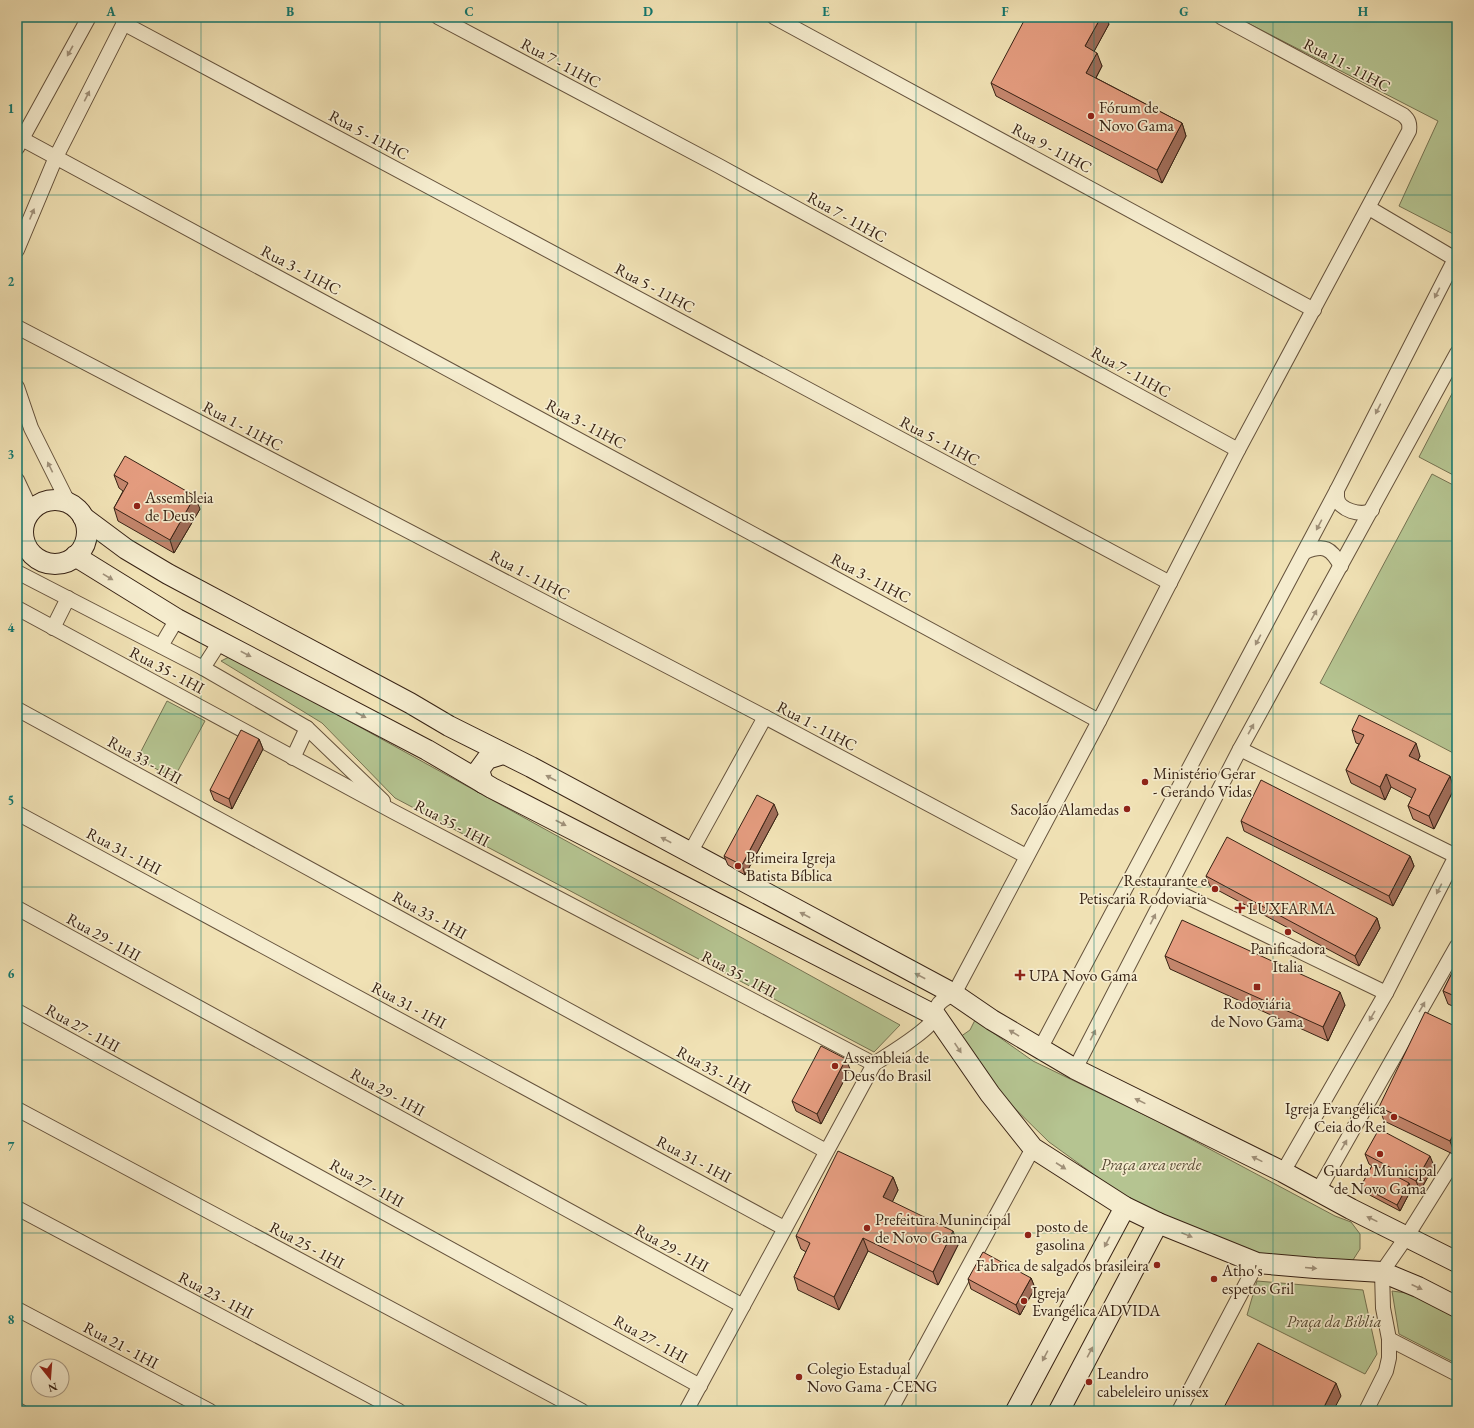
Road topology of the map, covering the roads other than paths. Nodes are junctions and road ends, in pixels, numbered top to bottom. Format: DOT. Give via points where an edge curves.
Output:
graph roads {
  1 [pos="89,17"];
  2 [pos="438,17"];
  3 [pos="774,17"];
  4 [pos="1221,17"];
  5 [pos="125,20"];
  6 [pos="19,144"];
  7 [pos="56,157"];
  8 [pos="1369,208"];
  9 [pos="17,250"];
  10 [pos="1456,259"];
  11 [pos="1314,310"];
  12 [pos="17,327"];
  13 [pos="1457,353"];
  14 [pos="17,387"];
  15 [pos="1238,450"];
  16 [pos="17,480"];
  17 [pos="1337,490"];
  18 [pos="68,502"];
  19 [pos="31,510"];
  20 [pos="1372,510"];
  21 [pos="83,517"];
  22 [pos="20,532"];
  23 [pos="1305,552"];
  24 [pos="75,556"];
  25 [pos="1340,566"];
  26 [pos="18,575"];
  27 [pos="1170,583"];
  28 [pos="68,598"];
  29 [pos="17,608"];
  30 [pos="178,619"];
  31 [pos="53,628"];
  32 [pos="220,640"];
  33 [pos="161,646"];
  34 [pos="203,668"];
  35 [pos="17,709"];
  36 [pos="765,717"];
  37 [pos="1099,721"];
  38 [pos="449,726"];
  39 [pos="307,728"];
  40 [pos="1240,749"];
  41 [pos="434,754"];
  42 [pos="503,754"];
  43 [pos="293,758"];
  44 [pos="483,782"];
  45 [pos="394,812"];
  46 [pos="17,813"];
  47 [pos="690,853"];
  48 [pos="1457,855"];
  49 [pos="1026,856"];
  50 [pos="1169,888"];
  51 [pos="17,908"];
  52 [pos="1457,946"];
  53 [pos="1386,993"];
  54 [pos="954,994"];
  55 [pos="17,1011"];
  56 [pos="936,1016"];
  57 [pos="1040,1049"];
  58 [pos="874,1064"];
  59 [pos="1075,1069"];
  60 [pos="17,1109"];
  61 [pos="1033,1148"];
  62 [pos="826,1151"];
  63 [pos="1457,1156"];
  64 [pos="1283,1172"];
  65 [pos="1318,1191"];
  66 [pos="1125,1207"];
  67 [pos="17,1208"];
  68 [pos="1158,1223"];
  69 [pos="784,1228"];
  70 [pos="1407,1236"];
  71 [pos="1457,1262"];
  72 [pos="1257,1263"];
  73 [pos="1382,1272"];
  74 [pos="743,1306"];
  75 [pos="1457,1307"];
  76 [pos="17,1309"];
  77 [pos="1389,1339"];
  78 [pos="1457,1374"];
  79 [pos="700,1386"];
  80 [pos="210,1411"];
  81 [pos="399,1411"];
  82 [pos="582,1411"];
  83 [pos="686,1411"];
  84 [pos="890,1411"];
  85 [pos="1016,1411"];
  86 [pos="1059,1411"];
  87 [pos="1179,1411"];
  88 [pos="1366,1411"];
  1 -- 6 [label="street, one-way"];
  2 -- 15 [label="street, Rua 7 - 11HC" via="718,166"];
  3 -- 11 [label="street, Rua 9 - 11HC"];
  4 -- 8 [label="street, Rua 11 - 11HC" via="1408,118 1409,131"];
  7 -- 5 [label="street, one-way"];
  5 -- 27 [label="street, Rua 5 - 11HC"];
  6 -- 7 [label="street, Rua 3 - 11HC"];
  9 -- 7 [label="street, one-way"];
  7 -- 37 [label="street, Rua 3 - 11HC"];
  8 -- 10 [label="street"];
  8 -- 11 [label="street"];
  10 -- 17 [label="street, one-way"];
  11 -- 15 [label="street"];
  12 -- 36 [label="street, Rua 1 - 11HC"];
  13 -- 20 [label="street"];
  18 -- 14 [label="street, one-way" via="31,428"];
  15 -- 27 [label="street"];
  16 -- 19 [label="street"];
  17 -- 20 [label="street" via="1337,498 1346,508 1362,514"];
  17 -- 23 [label="street, one-way"];
  18 -- 19 [label="street" via="48,500"];
  18 -- 21 [label="street"];
  19 -- 22 [label="street"];
  20 -- 25 [label="street"];
  21 -- 24 [label="street" via="87,534 85,542"];
  21 -- 38 [label="street" via="126,549 168,574"];
  22 -- 24 [label="street" via="28,549 42,560 58,563"];
  23 -- 25 [label="street" via="1315,547 1324,548 1330,551"];
  23 -- 57 [label="street, one-way"];
  24 -- 30 [label="street, one-way"];
  40 -- 25 [label="street, one-way"];
  26 -- 28 [label="street"];
  27 -- 37 [label="street"];
  28 -- 31 [label="street"];
  28 -- 33 [label="street"];
  29 -- 31 [label="street, Rua 35 - 1HI"];
  30 -- 32 [label="street"];
  30 -- 33 [label="street"];
  31 -- 43 [label="street, Rua 35 - 1HI"];
  32 -- 34 [label="street"];
  32 -- 41 [label="street, one-way"];
  33 -- 34 [label="street"];
  34 -- 39 [label="street"];
  35 -- 62 [label="street, Rua 33 - 1HI"];
  36 -- 47 [label="street"];
  36 -- 49 [label="street, Rua 1 - 11HC"];
  37 -- 49 [label="street"];
  38 -- 41 [label="street" via="451,738 444,749"];
  38 -- 42 [label="street"];
  39 -- 43 [label="street"];
  39 -- 45 [label="street"];
  40 -- 48 [label="street"];
  40 -- 50 [label="street"];
  41 -- 44 [label="street"];
  42 -- 44 [label="street" via="487,759 479,770"];
  47 -- 42 [label="street, one-way"];
  43 -- 45 [label="street, Rua 35 - 1HI"];
  44 -- 56 [label="street, one-way"];
  45 -- 58 [label="street, Rua 35 - 1HI"];
  46 -- 69 [label="street, Rua 31 - 1HI"];
  54 -- 47 [label="street, one-way"];
  48 -- 53 [label="street, one-way"];
  49 -- 54 [label="street"];
  50 -- 53 [label="street"];
  59 -- 50 [label="street, one-way"];
  51 -- 74 [label="street, Rua 29 - 1HI"];
  65 -- 52 [label="street, one-way"];
  53 -- 64 [label="street, one-way"];
  54 -- 56 [label="street" via="941,1001"];
  57 -- 54 [label="street, one-way"];
  55 -- 79 [label="street, Rua 27 - 1HI"];
  56 -- 58 [label="street" via="916,1036"];
  56 -- 61 [label="street, one-way" via="990,1094"];
  57 -- 59 [label="street"];
  58 -- 62 [label="street"];
  64 -- 59 [label="street, one-way"];
  60 -- 82 [label="street, Rua 25 - 1HI"];
  61 -- 66 [label="street, one-way"];
  61 -- 84 [label="street"];
  62 -- 69 [label="street"];
  63 -- 70 [label="street"];
  64 -- 65 [label="street"];
  70 -- 65 [label="street, one-way"];
  66 -- 68 [label="street"];
  66 -- 85 [label="street, one-way"];
  67 -- 81 [label="street, Rua 23 - 1HI"];
  68 -- 72 [label="street, one-way"];
  86 -- 68 [label="street, one-way"];
  69 -- 74 [label="street"];
  70 -- 71 [label="street"];
  70 -- 73 [label="street"];
  72 -- 73 [label="street, one-way"];
  72 -- 87 [label="street"];
  73 -- 75 [label="street, one-way"];
  73 -- 77 [label="street" via="1383,1308"];
  74 -- 79 [label="street"];
  76 -- 80 [label="street, Rua 21 - 1HI"];
  77 -- 78 [label="street"];
  77 -- 88 [label="street" via="1386,1371"];
  79 -- 83 [label="street"];
}
